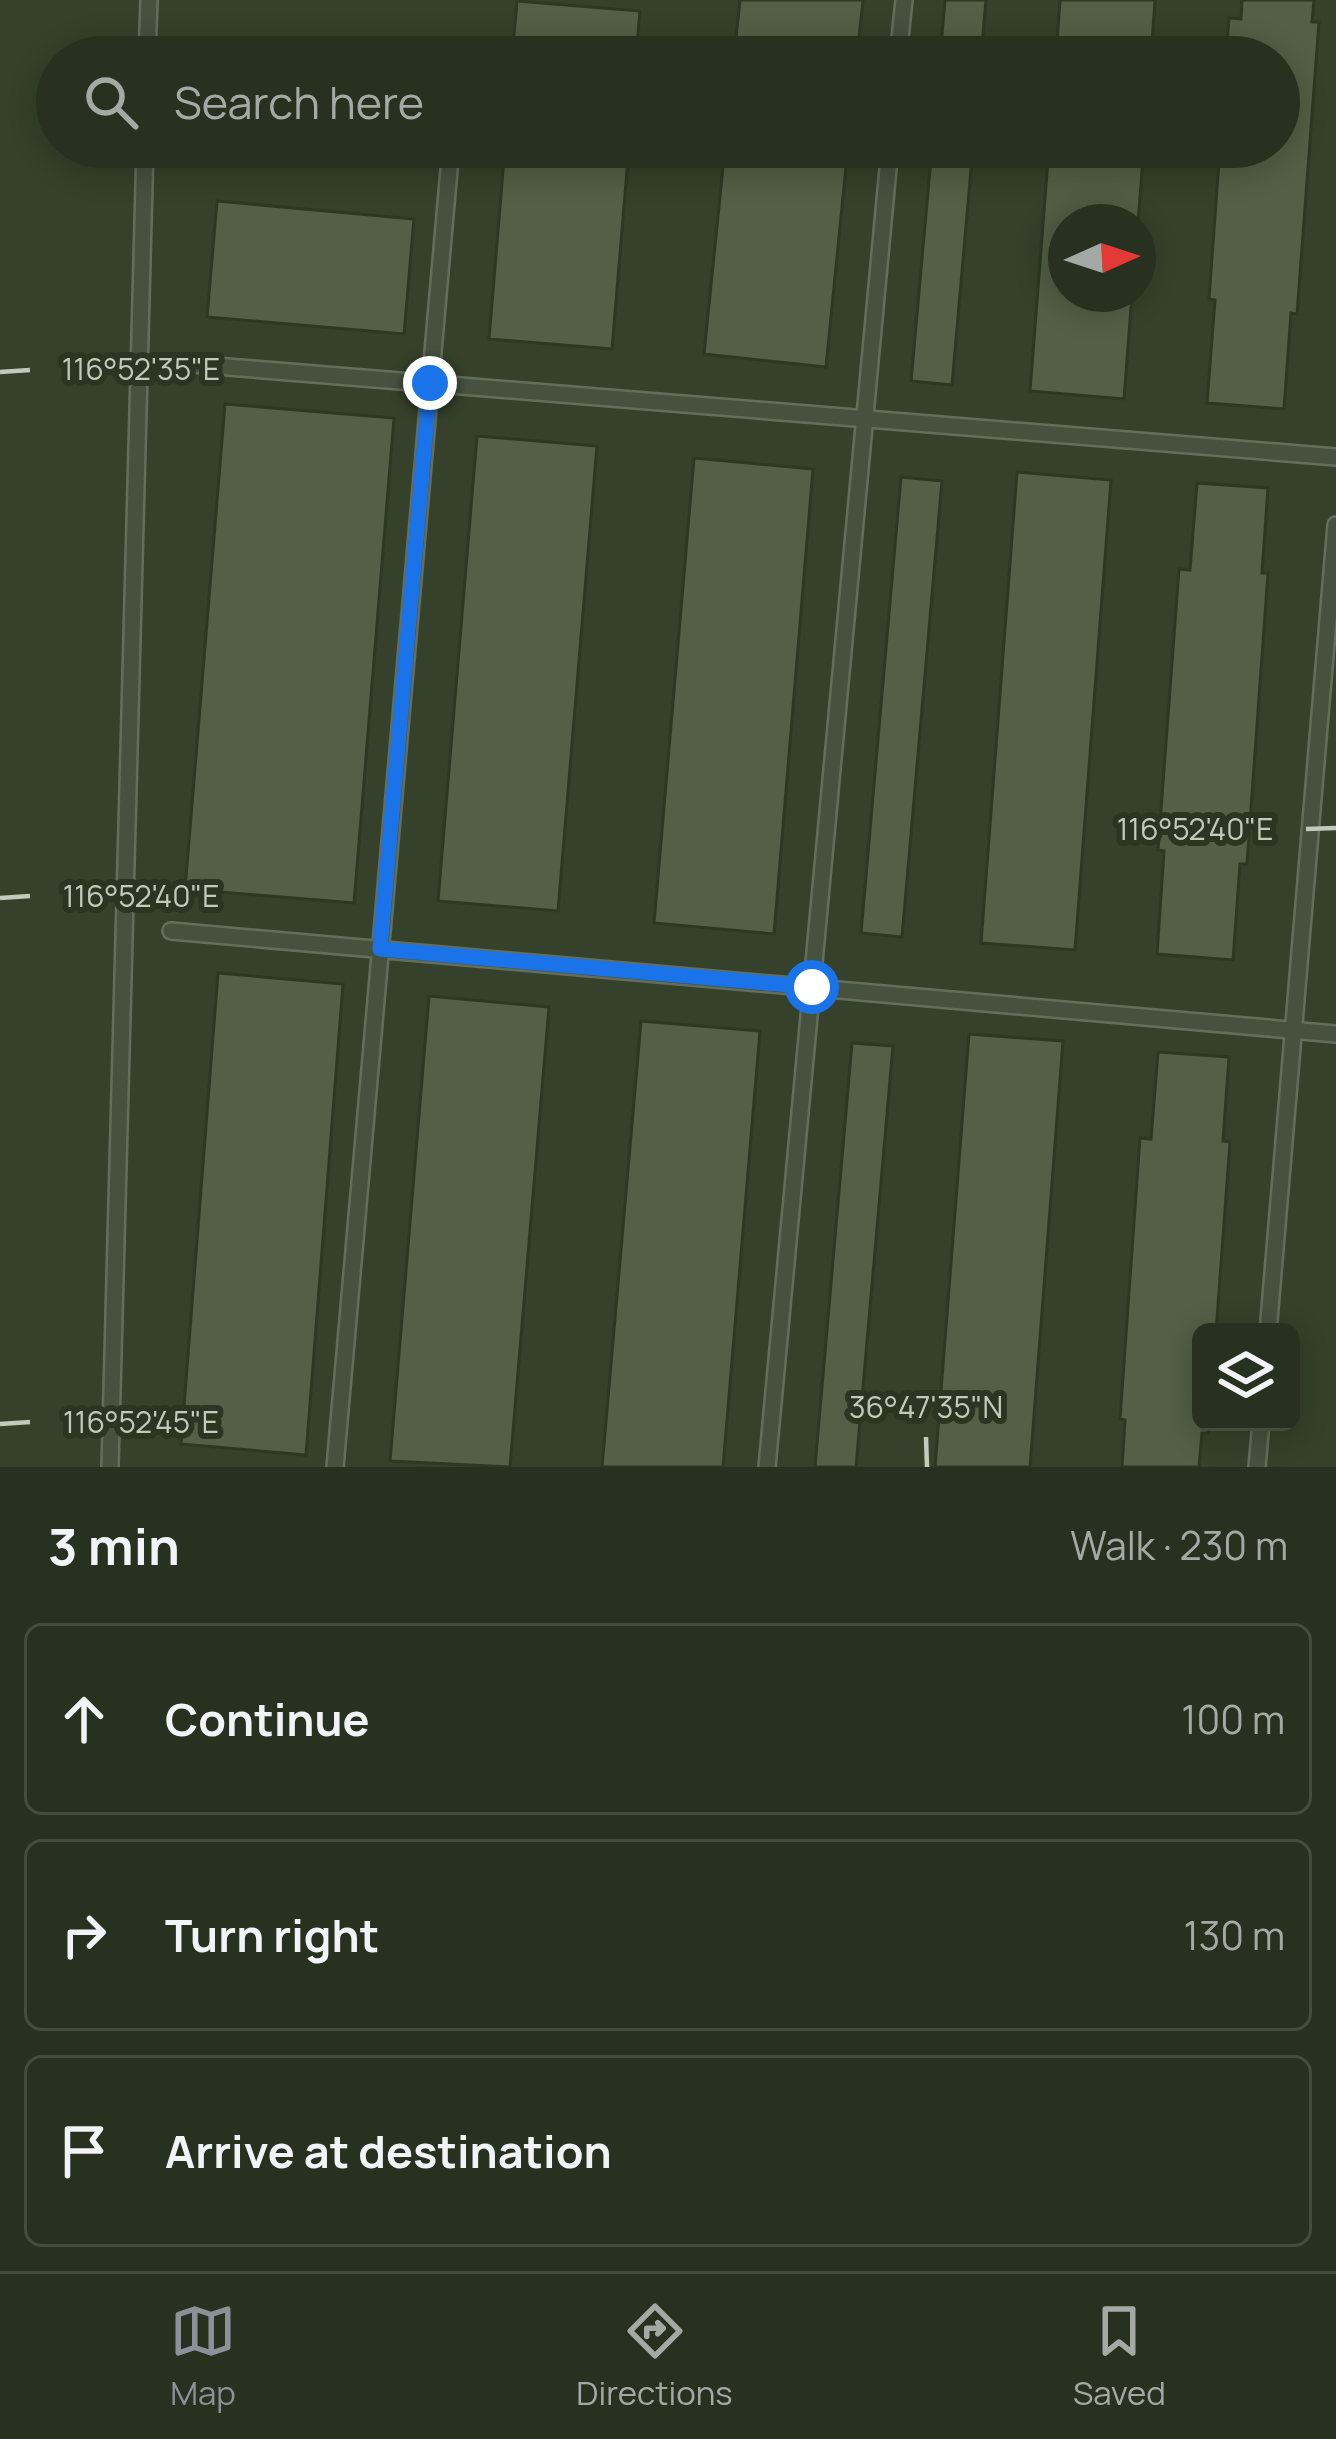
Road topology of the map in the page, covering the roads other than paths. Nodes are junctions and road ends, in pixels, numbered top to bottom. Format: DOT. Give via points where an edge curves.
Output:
graph roads {
  1 [pos="149,0"];
  2 [pos="904,0"];
  3 [pos="148,36"];
  4 [pos="900,36"];
  5 [pos="144,168"];
  6 [pos="449,168"];
  7 [pos="888,168"];
  8 [pos="191,364"];
  9 [pos="430,383"];
  10 [pos="865,419"];
  11 [pos="1336,457"];
  12 [pos="1336,525"];
  13 [pos="171,931"];
  14 [pos="380,949"];
  15 [pos="812,987"];
  16 [pos="1294,1030"];
  17 [pos="1336,1034"];
  18 [pos="1269,1323"];
  19 [pos="1260,1431"];
  20 [pos="110,1467"];
  21 [pos="335,1467"];
  22 [pos="767,1467"];
  23 [pos="1257,1467"];
  1 -- 3 [label="lane"];
  2 -- 4 [label="lane"];
  5 -- 20 [label="lane"];
  6 -- 9 [label="lane"];
  7 -- 10 [label="lane"];
  8 -- 9 [label="lane"];
  9 -- 10 [label="lane"];
  9 -- 14 [label="lane"];
  10 -- 11 [label="lane"];
  10 -- 15 [label="lane"];
  12 -- 16 [label="lane"];
  13 -- 14 [label="lane"];
  14 -- 15 [label="lane"];
  14 -- 21 [label="lane"];
  15 -- 16 [label="lane"];
  15 -- 22 [label="lane"];
  16 -- 17 [label="lane"];
  16 -- 18 [label="lane"];
  19 -- 23 [label="lane"];
}
